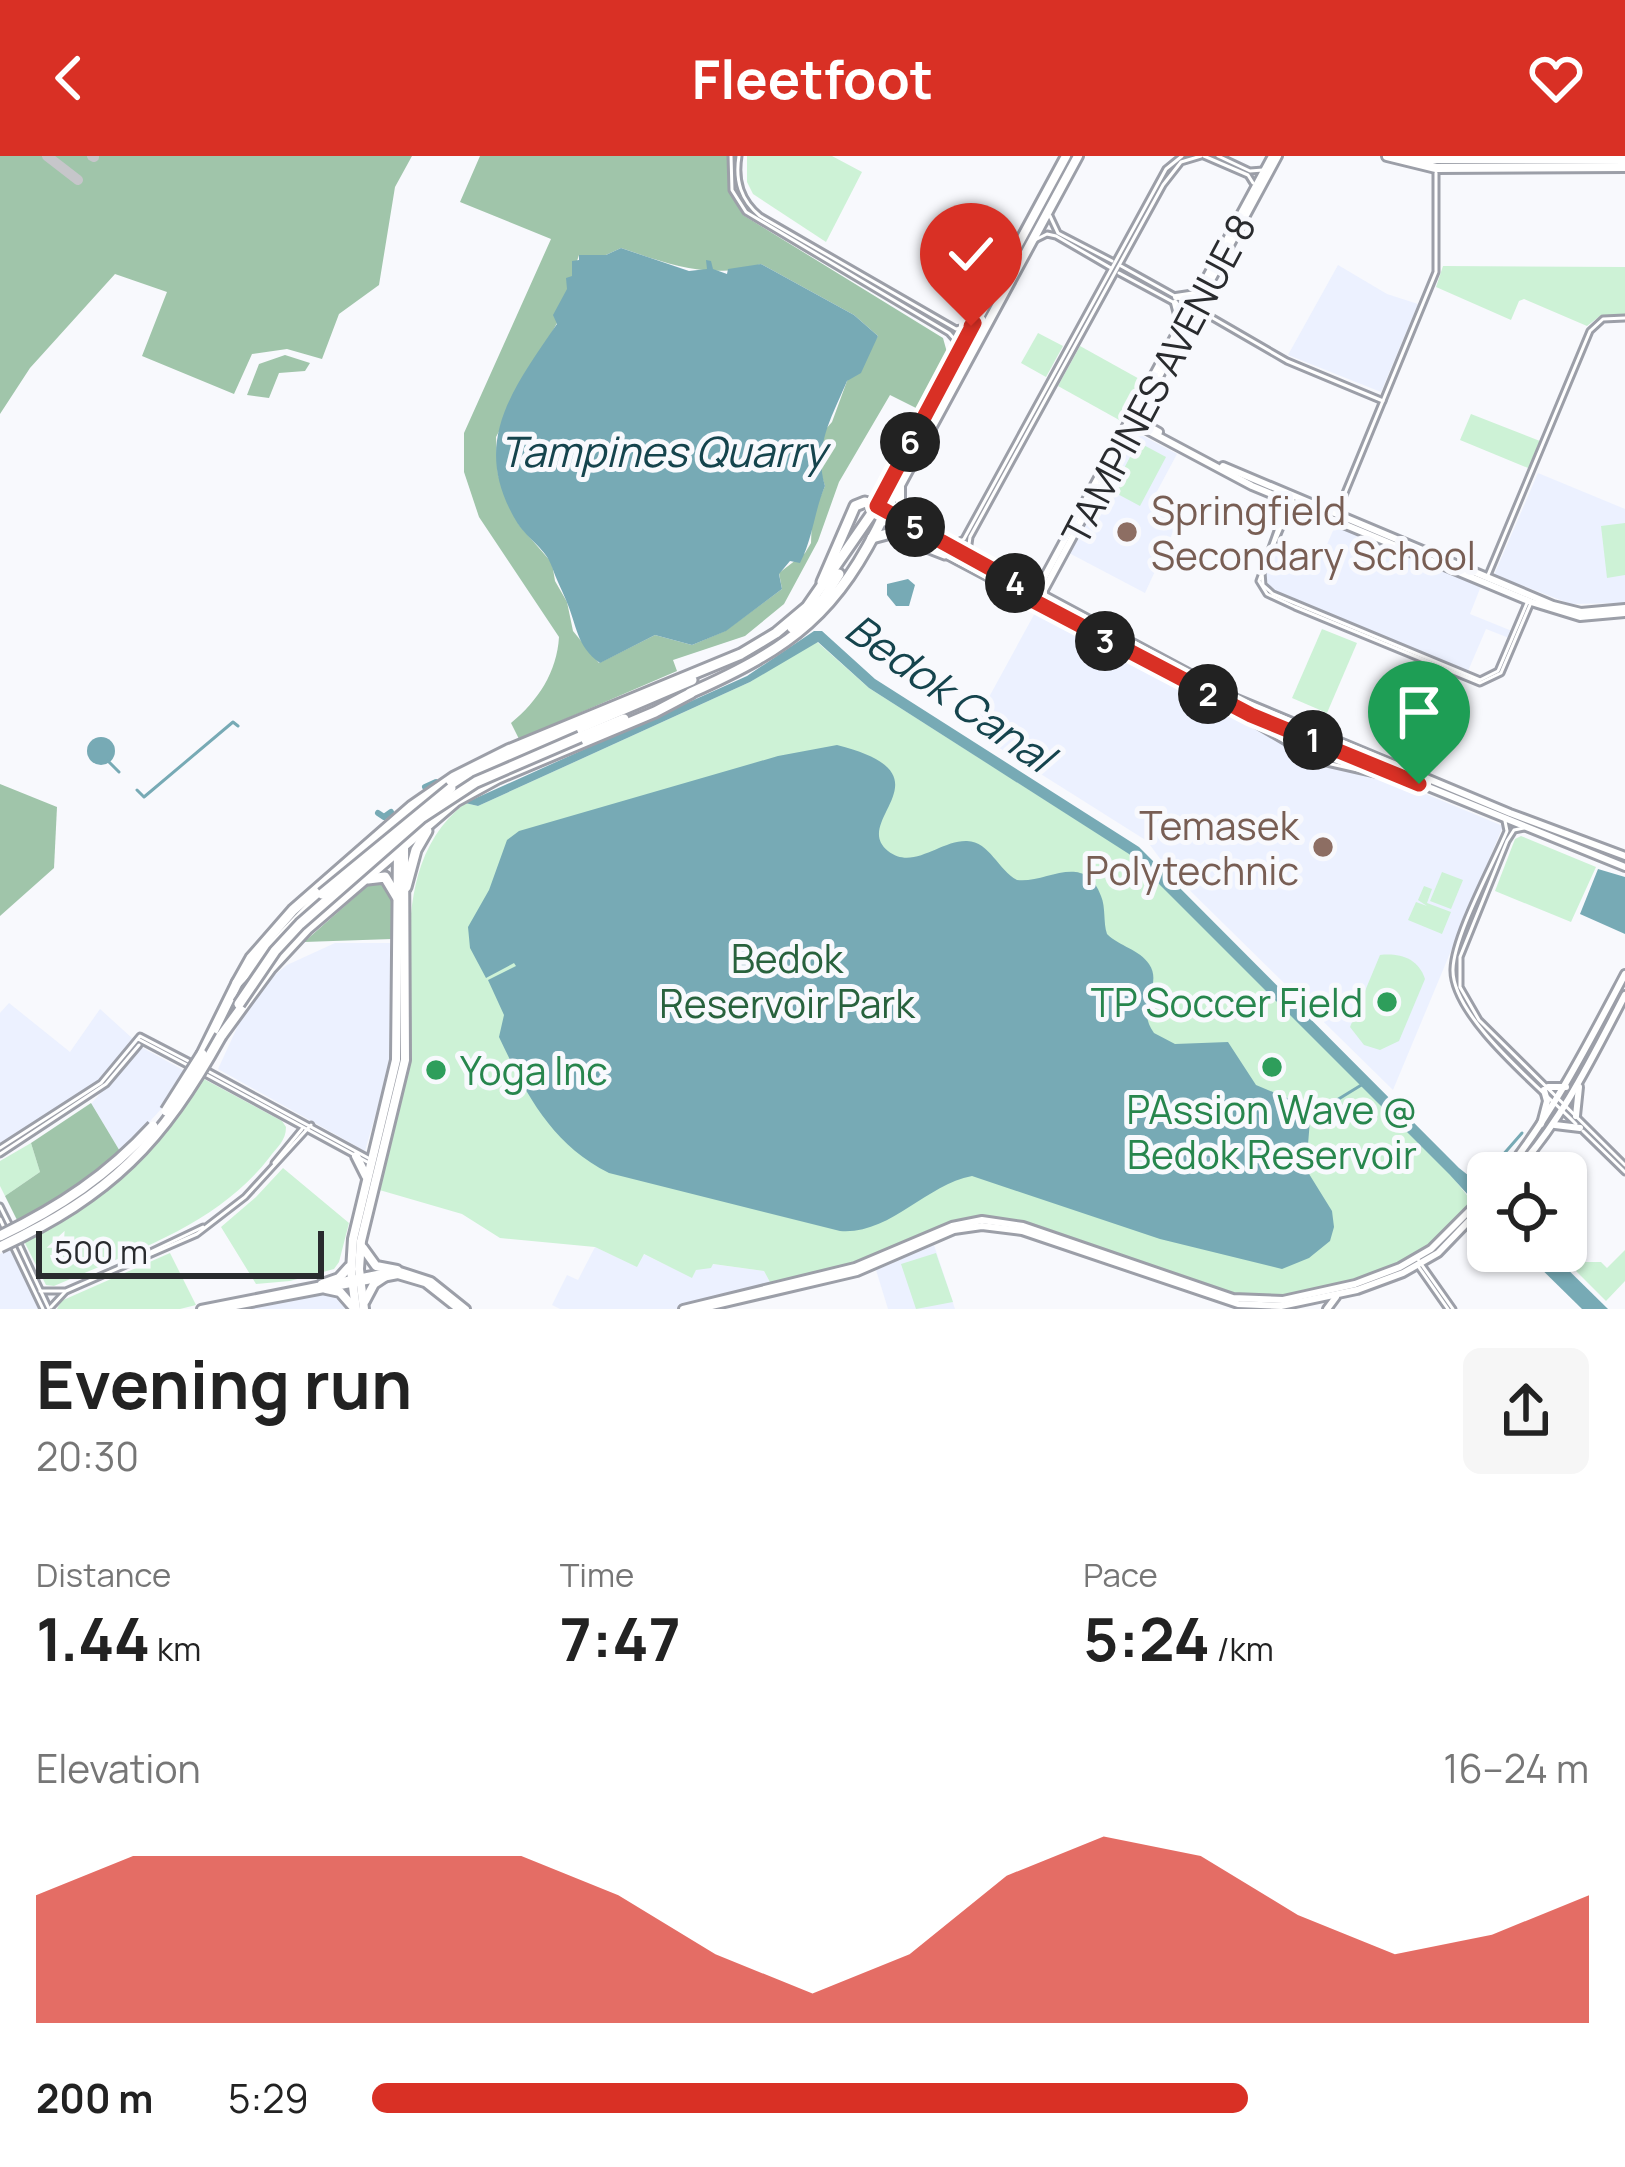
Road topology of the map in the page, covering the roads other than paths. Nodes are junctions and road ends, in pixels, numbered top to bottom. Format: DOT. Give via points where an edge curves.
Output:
graph roads {
  1 [pos="731,156"];
  2 [pos="739,156"];
  3 [pos="1066,156"];
  4 [pos="1078,156"];
  5 [pos="1182,156"];
  6 [pos="1203,156"];
  7 [pos="1218,156"];
  8 [pos="1275,156"];
  9 [pos="1387,156"];
  10 [pos="1403,156"];
  11 [pos="1533,161"];
  12 [pos="1625,163"];
  13 [pos="1436,164"];
  14 [pos="1239,169"];
  15 [pos="1265,169"];
  16 [pos="1254,189"];
  17 [pos="1049,208"];
  18 [pos="1029,245"];
  19 [pos="1129,247"];
  20 [pos="1120,250"];
  21 [pos="1101,259"];
  22 [pos="1115,267"];
  23 [pos="1133,273"];
  24 [pos="1108,280"];
  25 [pos="1133,280"];
  26 [pos="1198,292"];
  27 [pos="1176,300"];
  28 [pos="1195,311"];
  29 [pos="1625,318"];
  30 [pos="974,323"];
  31 [pos="1180,326"];
  32 [pos="953,360"];
  33 [pos="1383,401"];
  34 [pos="1132,420"];
  35 [pos="899,486"];
  36 [pos="1290,500"];
  37 [pos="879,513"];
  38 [pos="1335,518"];
  39 [pos="905,522"];
  40 [pos="868,541"];
  41 [pos="945,549"];
  42 [pos="974,560"];
  43 [pos="1486,580"];
  44 [pos="1009,584"];
  45 [pos="1036,598"];
  46 [pos="1530,599"];
  47 [pos="1625,610"];
  48 [pos="1116,642"];
  49 [pos="1196,688"];
  50 [pos="692,693"];
  51 [pos="1236,703"];
  52 [pos="623,715"];
  53 [pos="1432,781"];
  54 [pos="1419,784"];
  55 [pos="1437,791"];
  56 [pos="412,806"];
  57 [pos="1500,815"];
  58 [pos="437,817"];
  59 [pos="1526,828"];
  60 [pos="375,838"];
  61 [pos="400,845"];
  62 [pos="1585,848"];
  63 [pos="1625,856"];
  64 [pos="1625,867"];
  65 [pos="364,881"];
  66 [pos="406,887"];
  67 [pos="397,897"];
  68 [pos="1625,974"];
  69 [pos="237,983"];
  70 [pos="1625,995"];
  71 [pos="221,1036"];
  72 [pos="405,1044"];
  73 [pos="396,1052"];
  74 [pos="1579,1083"];
  75 [pos="1546,1088"];
  76 [pos="1566,1088"];
  77 [pos="1561,1104"];
  78 [pos="1576,1116"];
  79 [pos="308,1126"];
  80 [pos="1540,1127"];
  81 [pos="1552,1127"];
  82 [pos="1580,1128"];
  83 [pos="0,1151"];
  84 [pos="1523,1152"];
  85 [pos="1529,1152"];
  86 [pos="356,1156"];
  87 [pos="374,1163"];
  88 [pos="1625,1168"];
  89 [pos="367,1177"];
  90 [pos="0,1206"];
  91 [pos="1467,1218"];
  92 [pos="0,1219"];
  93 [pos="5,1238"];
  94 [pos="361,1241"];
  95 [pos="351,1260"];
  96 [pos="1417,1262"];
  97 [pos="398,1270"];
  98 [pos="386,1276"];
  99 [pos="356,1280"];
  100 [pos="324,1287"];
  101 [pos="1196,1289"];
  102 [pos="40,1291"];
  103 [pos="66,1291"];
  104 [pos="1320,1302"];
  105 [pos="48,1309"];
  106 [pos="201,1309"];
  107 [pos="220,1309"];
  108 [pos="360,1309"];
  109 [pos="462,1309"];
  110 [pos="683,1309"];
  111 [pos="699,1309"];
  112 [pos="1451,1309"];
  1 -- 32 [label="street" via="732,190 746,212 952,336"];
  2 -- 30 [label="street" via="743,197 760,216 956,329"];
  3 -- 30 [label="main road"];
  4 -- 17 [label="main road"];
  5 -- 20 [label="street" via="1166,169"];
  6 -- 14 [label="street"];
  6 -- 19 [label="street" via="1173,169"];
  7 -- 14 [label="street"];
  8 -- 15 [label="main road, TAMPINES AVENUE 8"];
  8 -- 28 [label="main road, TAMPINES AVENUE 8"];
  9 -- 13 [label="main road"];
  10 -- 13 [label="main road"];
  11 -- 12 [label="main road"];
  11 -- 13 [label="main road"];
  13 -- 33 [label="street" via="1436,272"];
  14 -- 15 [label="street"];
  14 -- 16 [label="street"];
  15 -- 16 [label="main road, TAMPINES AVENUE 8"];
  16 -- 26 [label="main road, TAMPINES AVENUE 8"];
  17 -- 18 [label="main road"];
  17 -- 21 [label="street" via="1055,230"];
  18 -- 21 [label="street" via="1051,234"];
  18 -- 35 [label="main road"];
  19 -- 22 [label="street"];
  19 -- 23 [label="street"];
  20 -- 21 [label="street"];
  20 -- 22 [label="street"];
  21 -- 22 [label="street"];
  21 -- 24 [label="street"];
  22 -- 23 [label="street"];
  22 -- 24 [label="street"];
  22 -- 25 [label="street"];
  23 -- 27 [label="street"];
  24 -- 25 [label="street"];
  24 -- 41 [label="street" via="964,539"];
  24 -- 42 [label="street" via="970,537"];
  25 -- 27 [label="street"];
  26 -- 27 [label="main road"];
  26 -- 28 [label="main road, TAMPINES AVENUE 8"];
  27 -- 28 [label="street"];
  27 -- 31 [label="main road"];
  28 -- 31 [label="main road, TAMPINES AVENUE 8"];
  28 -- 33 [label="street"];
  28 -- 34 [label="main road, TAMPINES AVENUE 8"];
  29 -- 43 [label="street" via="1590,331"];
  30 -- 32 [label="main road"];
  31 -- 34 [label="main road, TAMPINES AVENUE 8"];
  32 -- 37 [label="main road"];
  33 -- 38 [label="street"];
  34 -- 36 [label="main road"];
  34 -- 45 [label="main road, TAMPINES AVENUE 8"];
  35 -- 37 [label="main road"];
  35 -- 39 [label="main road"];
  36 -- 38 [label="main road"];
  36 -- 46 [label="street" via="1259,572 1263,590 1474,682 1501,673"];
  37 -- 39 [label="main road"];
  37 -- 40 [label="highway"];
  37 -- 41 [label="main road"];
  37 -- 52 [label="highway" via="824,598 779,638"];
  37 -- 56 [label="highway" via="819,593 741,654 480,762"];
  38 -- 43 [label="main road"];
  39 -- 41 [label="main road"];
  40 -- 41 [label="highway" via="888,532"];
  40 -- 50 [label="highway" via="816,620 770,655"];
  41 -- 42 [label="main road"];
  41 -- 44 [label="main road"];
  42 -- 44 [label="main road"];
  43 -- 46 [label="main road"];
  44 -- 45 [label="main road"];
  45 -- 48 [label="main road"];
  46 -- 47 [label="main road" via="1580,617"];
  48 -- 49 [label="main road"];
  48 -- 51 [label="main road"];
  49 -- 51 [label="main road"];
  49 -- 54 [label="street" via="1318,761"];
  50 -- 52 [label="highway"];
  50 -- 58 [label="highway" via="498,778"];
  51 -- 53 [label="main road"];
  51 -- 54 [label="main road"];
  52 -- 69 [label="highway, bridge" via="470,776 433,800 297,916"];
  52 -- 71 [label="highway, bridge" via="495,773 421,818 289,936"];
  53 -- 55 [label="main road"];
  53 -- 57 [label="main road"];
  54 -- 55 [label="main road"];
  55 -- 57 [label="main road"];
  56 -- 60 [label="highway"];
  56 -- 61 [label="main road"];
  57 -- 59 [label="main road"];
  57 -- 62 [label="main road"];
  57 -- 75 [label="street" via="1507,831 1455,956 1455,987 1467,1013"];
  58 -- 61 [label="highway"];
  58 -- 66 [label="highway"];
  59 -- 62 [label="main road"];
  59 -- 75 [label="street" via="1507,842 1458,970 1471,1011"];
  60 -- 61 [label="main road"];
  60 -- 69 [label="highway" via="291,912"];
  61 -- 65 [label="highway"];
  61 -- 66 [label="main road"];
  61 -- 67 [label="main road"];
  62 -- 63 [label="main road"];
  62 -- 64 [label="main road"];
  65 -- 67 [label="highway" via="382,875"];
  65 -- 71 [label="highway, bridge" via="270,969"];
  66 -- 72 [label="main road"];
  67 -- 73 [label="main road"];
  68 -- 76 [label="main road"];
  69 -- 93 [label="highway, bridge" via="183,1085 130,1151"];
  70 -- 74 [label="main road"];
  71 -- 93 [label="highway, bridge" via="188,1097 137,1158 74,1208"];
  72 -- 73 [label="main road"];
  72 -- 87 [label="main road" via="399,1095"];
  73 -- 87 [label="main road"];
  74 -- 77 [label="main road"];
  74 -- 78 [label="main road"];
  75 -- 76 [label="main road"];
  75 -- 77 [label="street"];
  75 -- 80 [label="main road"];
  76 -- 77 [label="main road"];
  77 -- 78 [label="street"];
  77 -- 80 [label="main road"];
  77 -- 81 [label="main road"];
  77 -- 82 [label="street"];
  78 -- 88 [label="street"];
  79 -- 83 [label="street" via="141,1039 106,1084"];
  79 -- 86 [label="street"];
  79 -- 87 [label="street"];
  79 -- 103 [label="street" via="209,1225"];
  80 -- 84 [label="main road"];
  81 -- 82 [label="main road"];
  81 -- 85 [label="main road"];
  82 -- 88 [label="street"];
  86 -- 87 [label="street"];
  86 -- 89 [label="main road"];
  87 -- 89 [label="main road"];
  87 -- 94 [label="main road"];
  89 -- 95 [label="main road"];
  90 -- 93 [label="street"];
  91 -- 96 [label="main road"];
  92 -- 93 [label="street"];
  93 -- 102 [label="street"];
  93 -- 105 [label="street"];
  94 -- 97 [label="main road" via="372,1263"];
  94 -- 99 [label="main road"];
  95 -- 99 [label="main road"];
  95 -- 100 [label="main road"];
  96 -- 104 [label="main road"];
  96 -- 104 [label="main road"];
  96 -- 112 [label="street"];
  97 -- 99 [label="main road"];
  97 -- 109 [label="main road" via="430,1281"];
  98 -- 99 [label="main road"];
  98 -- 108 [label="main road"];
  98 -- 109 [label="main road" via="420,1281"];
  99 -- 100 [label="main road"];
  99 -- 108 [label="main road"];
  100 -- 106 [label="main road"];
  100 -- 107 [label="main road"];
  100 -- 108 [label="main road"];
  101 -- 104 [label="main road"];
  101 -- 104 [label="main road" via="1250,1306"];
  101 -- 110 [label="main road" via="1023,1226 979,1220 856,1267"];
  101 -- 111 [label="main road" via="1022,1231 982,1226 857,1272"];
  102 -- 103 [label="street"];
  102 -- 105 [label="street"];
  103 -- 105 [label="street"];
}
